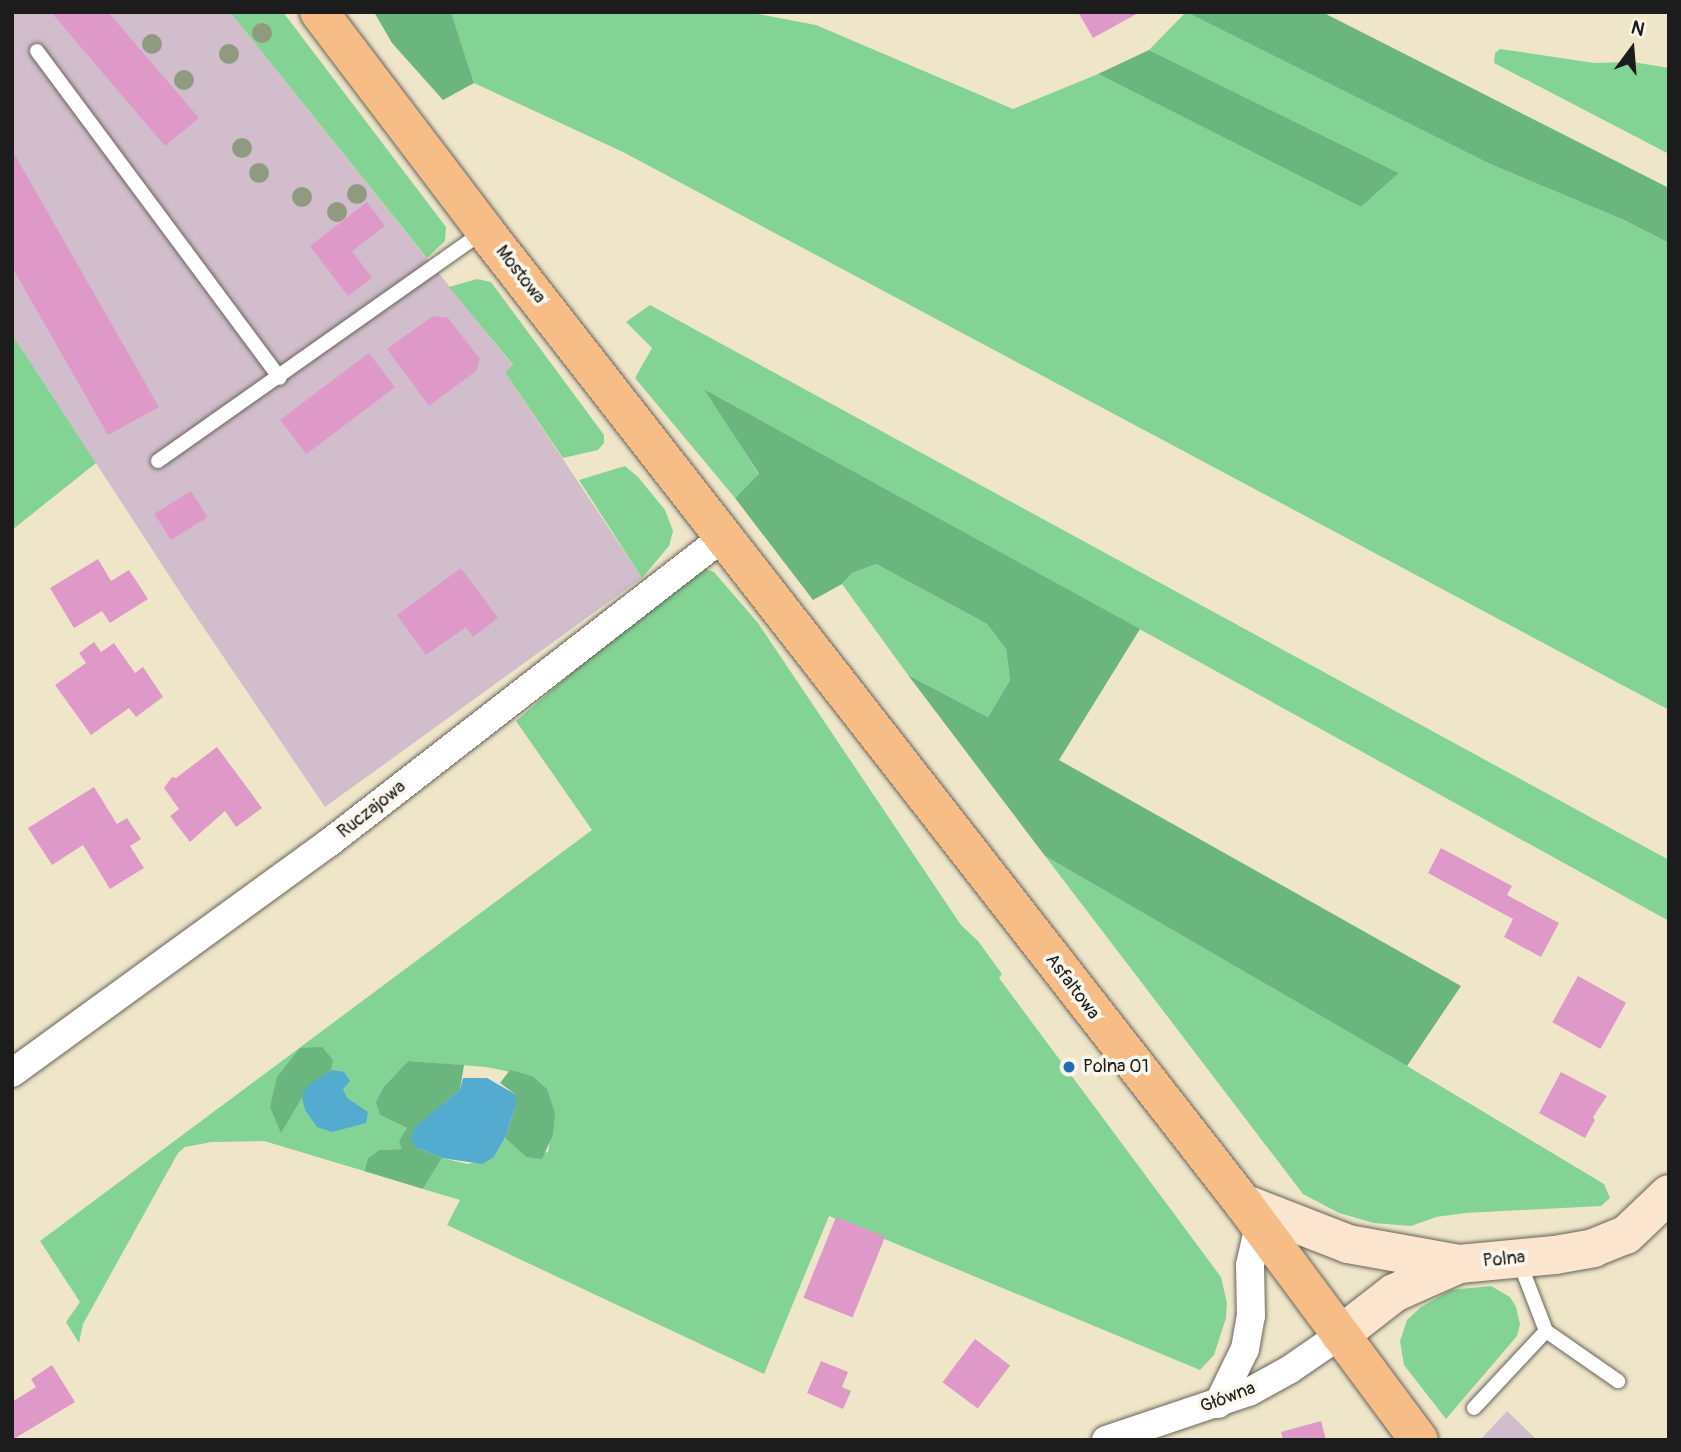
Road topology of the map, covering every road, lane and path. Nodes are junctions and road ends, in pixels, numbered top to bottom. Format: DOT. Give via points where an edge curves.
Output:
graph roads {
  1 [pos="319,12"];
  2 [pos="37,51"];
  3 [pos="485,231"];
  4 [pos="281,378"];
  5 [pos="158,461"];
  6 [pos="724,536"];
  7 [pos="12,1073"];
  8 [pos="1669,1194"];
  9 [pos="1251,1214"];
  10 [pos="1518,1259"];
  11 [pos="1459,1264"];
  12 [pos="1546,1331"];
  13 [pos="1340,1335"];
  14 [pos="1618,1381"];
  15 [pos="1218,1404"];
  16 [pos="1474,1408"];
  17 [pos="1106,1440"];
  18 [pos="1419,1440"];
  1 -- 3 [label="main road, Mostowa"];
  2 -- 4 [label="lane"];
  3 -- 4 [label="lane"];
  3 -- 6 [label="main road, Mostowa"];
  4 -- 5 [label="lane"];
  6 -- 7 [label="street, Ruczajowa" via="330,842"];
  6 -- 9 [label="main road, Asfaltowa"];
  8 -- 10 [label="street, Polna" via="1626,1235 1593,1248"];
  9 -- 11 [label="street" via="1349,1244"];
  9 -- 13 [label="main road, Asfaltowa"];
  9 -- 15 [label="street" via="1251,1315 1245,1349"];
  10 -- 11 [label="street, Polna"];
  10 -- 12 [label="lane"];
  11 -- 13 [label="street, Polna" via="1394,1293"];
  12 -- 14 [label="lane"];
  12 -- 16 [label="lane"];
  13 -- 15 [label="street, Główna" via="1272,1381"];
  13 -- 18 [label="main road, Asfaltowa"];
  15 -- 17 [label="street, Główna"];
}
